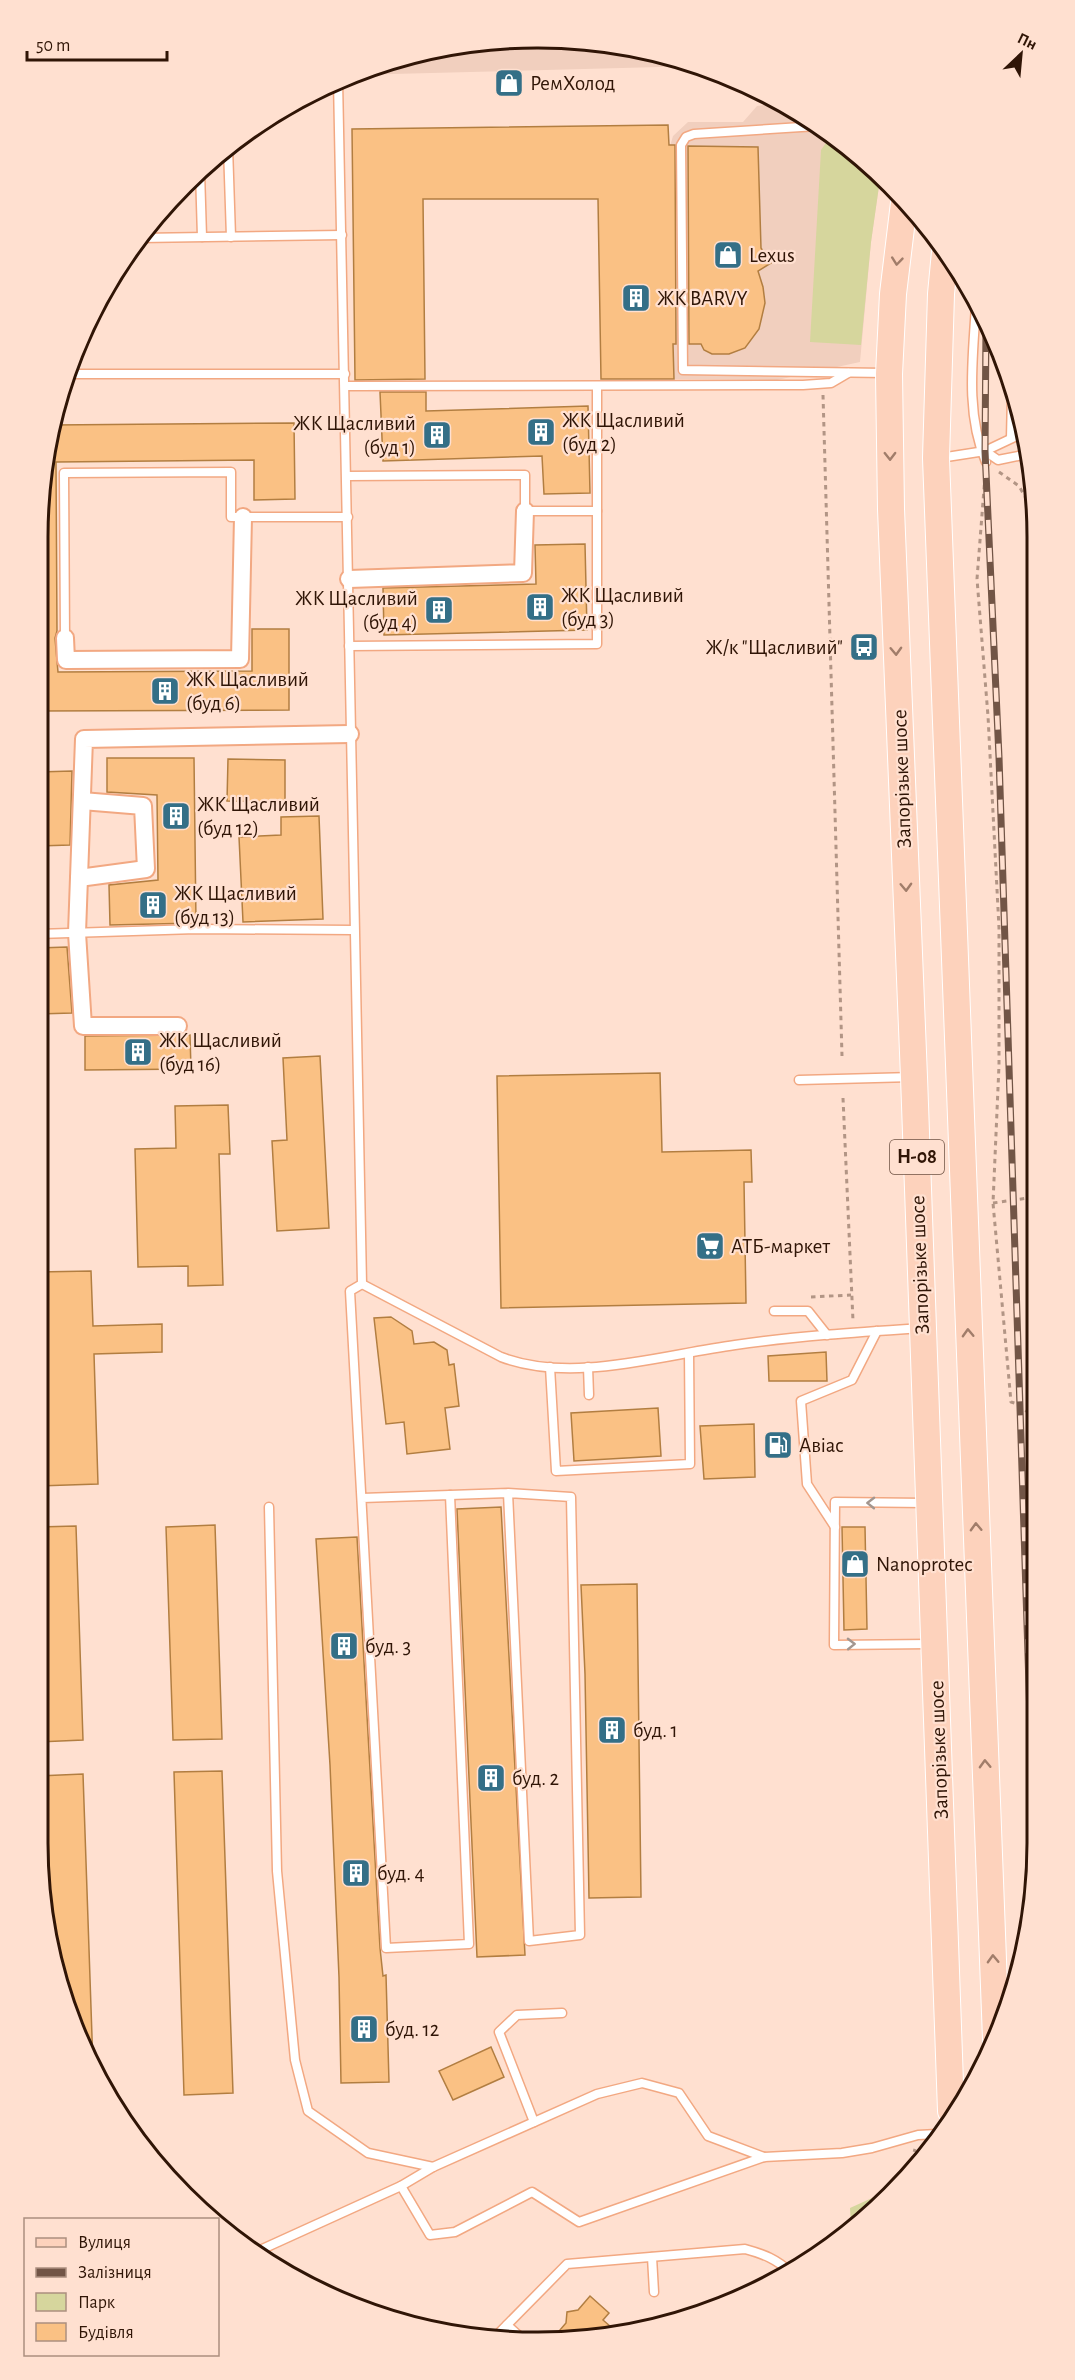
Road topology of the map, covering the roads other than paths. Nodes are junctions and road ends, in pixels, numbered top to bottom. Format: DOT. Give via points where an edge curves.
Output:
graph roads {
  1 [pos="338,90"];
  2 [pos="804,127"];
  3 [pos="228,158"];
  4 [pos="200,182"];
  5 [pos="903,212"];
  6 [pos="342,235"];
  7 [pos="202,237"];
  8 [pos="231,237"];
  9 [pos="151,238"];
  10 [pos="944,265"];
  11 [pos="975,318"];
  12 [pos="851,372"];
  13 [pos="76,374"];
  14 [pos="345,374"];
  15 [pos="889,374"];
  16 [pos="345,386"];
  17 [pos="597,386"];
  18 [pos="1011,417"];
  19 [pos="1016,436"];
  20 [pos="1011,438"];
  21 [pos="983,450"];
  22 [pos="1020,456"];
  23 [pos="936,458"];
  24 [pos="986,462"];
  25 [pos="347,476"];
  26 [pos="525,511"];
  27 [pos="597,511"];
  28 [pos="243,517"];
  29 [pos="348,517"];
  30 [pos="349,579"];
  31 [pos="65,638"];
  32 [pos="349,646"];
  33 [pos="350,734"];
  34 [pos="82,801"];
  35 [pos="79,878"];
  36 [pos="353,930"];
  37 [pos="77,933"];
  38 [pos="48,934"];
  39 [pos="178,1026"];
  40 [pos="914,1077"];
  41 [pos="799,1080"];
  42 [pos="362,1284"];
  43 [pos="774,1311"];
  44 [pos="922,1328"];
  45 [pos="878,1331"];
  46 [pos="827,1335"];
  47 [pos="689,1353"];
  48 [pos="550,1367"];
  49 [pos="588,1367"];
  50 [pos="589,1395"];
  51 [pos="507,1492"];
  52 [pos="450,1495"];
  53 [pos="362,1498"];
  54 [pos="929,1504"];
  55 [pos="268,1507"];
  56 [pos="835,1527"];
  57 [pos="935,1644"];
  58 [pos="561,2013"];
  59 [pos="995,2016"];
  60 [pos="951,2104"];
  61 [pos="534,2122"];
  62 [pos="930,2134"];
  63 [pos="764,2157"];
  64 [pos="433,2167"];
  65 [pos="400,2186"];
  66 [pos="264,2248"];
  67 [pos="652,2257"];
  68 [pos="783,2266"];
  69 [pos="654,2292"];
  70 [pos="507,2325"];
  71 [pos="501,2331"];
  72 [pos="513,2331"];
  1 -- 6 [label="lane"];
  2 -- 12 [label="lane" via="694,134 681,145 683,370"];
  3 -- 8 [label="lane"];
  4 -- 7 [label="lane"];
  5 -- 15 [label="main road, Запорізьке шосе / Н-08, one-way"];
  6 -- 8 [label="lane"];
  6 -- 14 [label="lane"];
  7 -- 8 [label="lane"];
  7 -- 9 [label="lane"];
  10 -- 23 [label="main road, Н-08"];
  11 -- 21 [label="lane" via="972,406"];
  12 -- 15 [label="lane"];
  12 -- 17 [label="lane" via="831,383 803,385"];
  13 -- 14 [label="lane"];
  14 -- 16 [label="lane"];
  15 -- 40 [label="main road, Запорізьке шосе / Н-08, one-way"];
  16 -- 17 [label="lane"];
  16 -- 25 [label="lane"];
  17 -- 27 [label="lane"];
  18 -- 20 [label="lane"];
  19 -- 20 [label="lane"];
  20 -- 21 [label="lane"];
  21 -- 22 [label="lane" via="998,460"];
  21 -- 23 [label="lane"];
  21 -- 24 [label="lane"];
  59 -- 23 [label="main road, Н-08, one-way"];
  25 -- 26 [label="lane" via="525,475"];
  25 -- 29 [label="lane"];
  26 -- 27 [label="lane"];
  26 -- 30 [label="street" via="523,573"];
  27 -- 32 [label="lane" via="597,644"];
  28 -- 29 [label="lane"];
  28 -- 31 [label="street" via="240,659 66,660"];
  28 -- 31 [label="lane" via="231,517 231,472 64,473"];
  29 -- 30 [label="lane"];
  30 -- 32 [label="lane"];
  32 -- 33 [label="lane"];
  33 -- 34 [label="street" via="84,739"];
  33 -- 36 [label="lane"];
  34 -- 35 [label="street"];
  34 -- 35 [label="street" via="143,806 146,869"];
  35 -- 37 [label="street"];
  36 -- 37 [label="lane"];
  36 -- 42 [label="lane"];
  37 -- 38 [label="lane"];
  37 -- 39 [label="street" via="83,1026"];
  40 -- 41 [label="lane"];
  40 -- 44 [label="main road, Запорізьке шосе / Н-08"];
  42 -- 48 [label="lane" via="501,1357"];
  42 -- 53 [label="lane" via="350,1291"];
  43 -- 46 [label="lane" via="808,1311"];
  44 -- 45 [label="lane"];
  44 -- 54 [label="main road, Запорізьке шосе / Н-08"];
  45 -- 46 [label="lane"];
  45 -- 56 [label="lane" via="852,1380 801,1401 807,1484"];
  46 -- 47 [label="lane"];
  47 -- 48 [label="lane" via="690,1464 556,1471"];
  47 -- 49 [label="lane"];
  48 -- 49 [label="lane"];
  49 -- 50 [label="lane"];
  51 -- 51 [label="lane" via="512,1587 529,1941 580,1935 571,1497"];
  51 -- 52 [label="lane"];
  52 -- 53 [label="lane"];
  52 -- 53 [label="lane" via="469,1944 387,1948"];
  54 -- 56 [label="lane, one-way" via="835,1502"];
  54 -- 57 [label="main road, Запорізьке шосе / Н-08"];
  55 -- 64 [label="lane" via="277,1871 295,2060 308,2111 368,2153"];
  56 -- 57 [label="lane, one-way" via="834,1645"];
  57 -- 60 [label="main road, Запорізьке шосе / Н-08"];
  58 -- 61 [label="lane" via="517,2015 499,2032"];
  61 -- 63 [label="lane" via="597,2094 642,2082 680,2093 708,2136"];
  61 -- 64 [label="lane"];
  62 -- 63 [label="lane" via="842,2153"];
  63 -- 65 [label="lane" via="579,2222 532,2192 455,2232 430,2235"];
  64 -- 65 [label="lane"];
  65 -- 66 [label="lane"];
  67 -- 68 [label="lane" via="745,2249"];
  67 -- 69 [label="lane"];
  67 -- 70 [label="lane" via="567,2264"];
  70 -- 71 [label="lane"];
  70 -- 72 [label="lane"];
}
